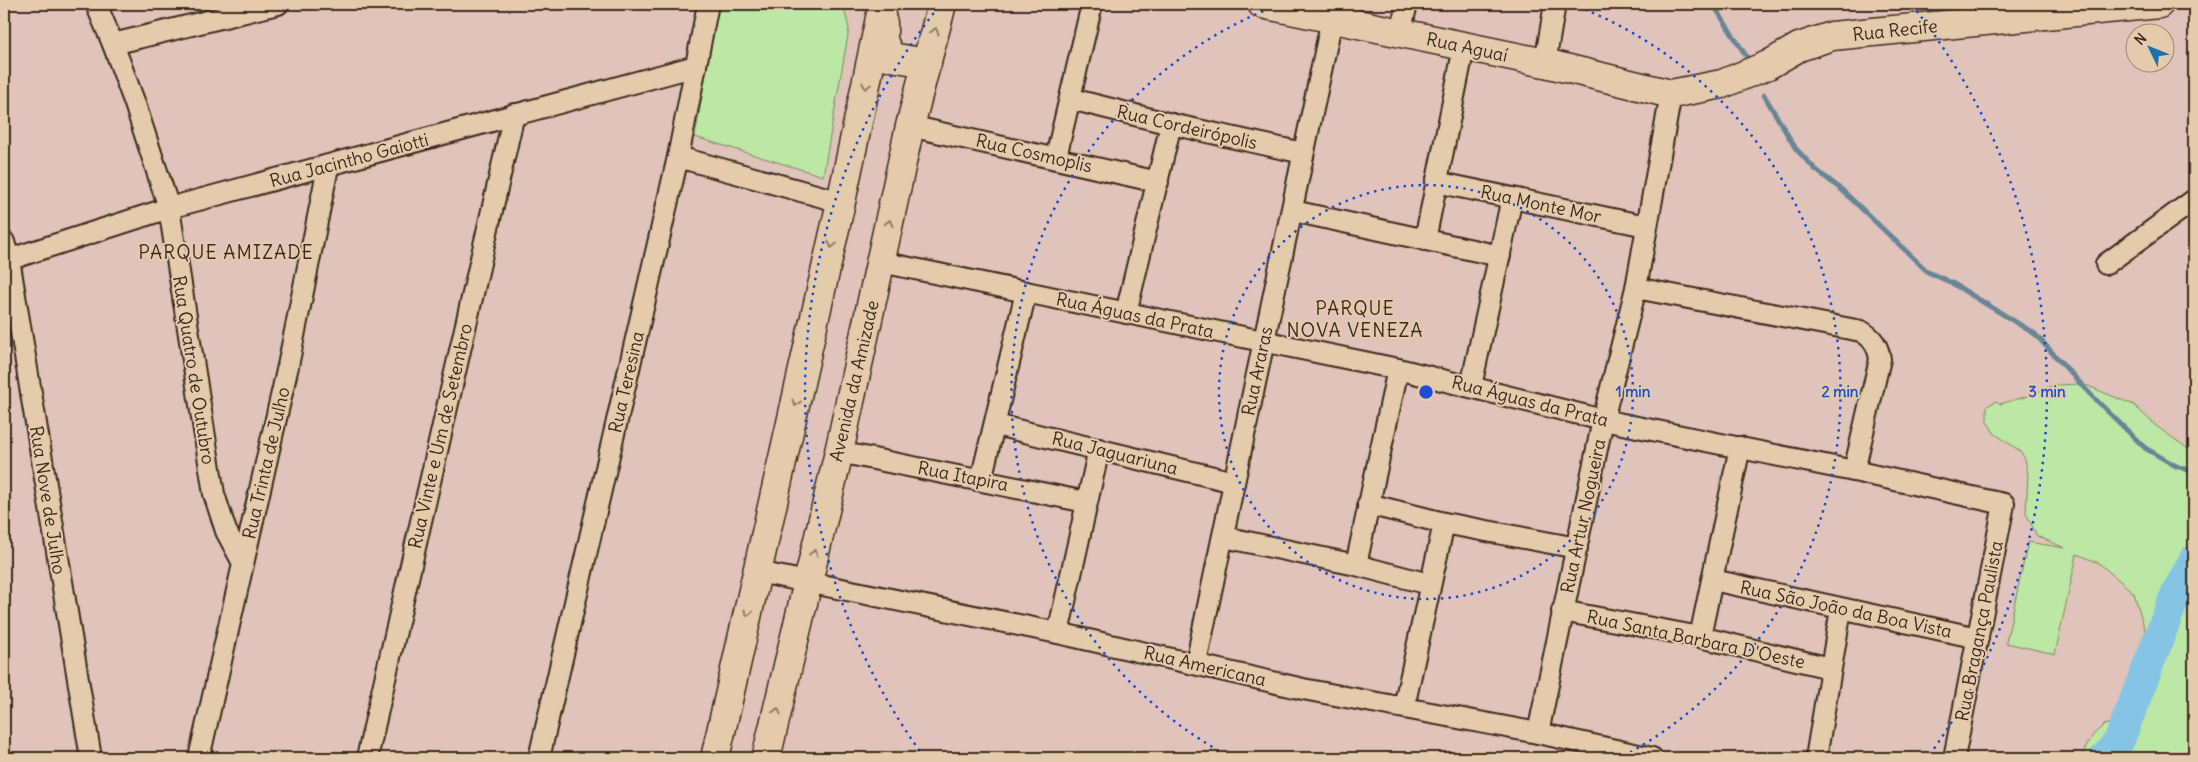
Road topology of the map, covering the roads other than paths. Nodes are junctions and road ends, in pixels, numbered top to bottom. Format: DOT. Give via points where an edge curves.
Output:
graph roads {
  1 [pos="96,4"];
  2 [pos="708,4"];
  3 [pos="883,4"];
  4 [pos="942,4"];
  5 [pos="1092,4"];
  6 [pos="1262,4"];
  7 [pos="1407,4"];
  8 [pos="1555,4"];
  9 [pos="2159,4"];
  10 [pos="270,5"];
  11 [pos="2083,8"];
  12 [pos="1332,19"];
  13 [pos="1400,33"];
  14 [pos="113,44"];
  15 [pos="1464,47"];
  16 [pos="927,63"];
  17 [pos="1545,63"];
  18 [pos="696,66"];
  19 [pos="1670,94"];
  20 [pos="1071,99"];
  21 [pos="514,114"];
  22 [pos="1170,124"];
  23 [pos="910,126"];
  24 [pos="1303,153"];
  25 [pos="678,156"];
  26 [pos="1056,157"];
  27 [pos="328,167"];
  28 [pos="1158,182"];
  29 [pos="1436,182"];
  30 [pos="1512,198"];
  31 [pos="2194,200"];
  32 [pos="841,202"];
  33 [pos="168,208"];
  34 [pos="1293,211"];
  35 [pos="1646,226"];
  36 [pos="1425,240"];
  37 [pos="6,254"];
  38 [pos="1500,256"];
  39 [pos="881,262"];
  40 [pos="2106,264"];
  41 [pos="1636,288"];
  42 [pos="1026,292"];
  43 [pos="1126,313"];
  44 [pos="1263,342"];
  45 [pos="1398,369"];
  46 [pos="1471,386"];
  47 [pos="1603,420"];
  48 [pos="996,424"];
  49 [pos="1740,447"];
  50 [pos="1098,449"];
  51 [pos="839,452"];
  52 [pos="1854,471"];
  53 [pos="981,480"];
  54 [pos="1234,482"];
  55 [pos="1086,502"];
  56 [pos="1368,504"];
  57 [pos="2004,504"];
  58 [pos="1444,523"];
  59 [pos="1224,536"];
  60 [pos="1577,548"];
  61 [pos="243,563"];
  62 [pos="1356,565"];
  63 [pos="758,572"];
  64 [pos="808,580"];
  65 [pos="1713,580"];
  66 [pos="1429,584"];
  67 [pos="1841,609"];
  68 [pos="1562,611"];
  69 [pos="1058,633"];
  70 [pos="1700,637"];
  71 [pos="1978,638"];
  72 [pos="1196,663"];
  73 [pos="1830,668"];
  74 [pos="1404,707"];
  75 [pos="1538,733"];
  76 [pos="91,758"];
  77 [pos="199,758"];
  78 [pos="367,758"];
  79 [pos="539,758"];
  80 [pos="715,758"];
  81 [pos="766,758"];
  82 [pos="1652,758"];
  83 [pos="1816,758"];
  84 [pos="1954,758"];
  1 -- 14 [label="street, Rua Quatro de Outubro"];
  2 -- 18 [label="street, Rua Teresina"];
  3 -- 16 [label="main road" via="886,52 891,57"];
  3 -- 32 [label="main road, one-way"];
  16 -- 4 [label="main road, Avenida da Amizade, one-way"];
  5 -- 20 [label="street"];
  6 -- 12 [label="main road, Rua Aguaí"];
  7 -- 13 [label="street"];
  8 -- 17 [label="street"];
  9 -- 11 [label="main road, Rua Recife"];
  10 -- 14 [label="street"];
  11 -- 19 [label="main road, Rua Recife" via="1832,36 1799,47 1768,65 1722,84"];
  12 -- 13 [label="main road, Rua Aguaí"];
  12 -- 24 [label="street, Rua Araras"];
  13 -- 15 [label="main road, Rua Aguaí"];
  14 -- 33 [label="street, Rua Quatro de Outubro"];
  15 -- 17 [label="main road, Rua Aguaí"];
  15 -- 29 [label="street"];
  16 -- 23 [label="main road, Avenida da Amizade"];
  17 -- 19 [label="main road, Rua Aguaí"];
  18 -- 21 [label="street, Rua Jacintho Gaiotti"];
  18 -- 25 [label="street, Rua Teresina"];
  19 -- 35 [label="street, Rua Artur Nogueira"];
  20 -- 22 [label="street, Rua Cordeirópolis"];
  20 -- 26 [label="street"];
  21 -- 27 [label="street, Rua Jacintho Gaiotti"];
  21 -- 78 [label="street, Rua Vinte e Um de Setembro"];
  22 -- 24 [label="street, Rua Cordeirópolis"];
  22 -- 28 [label="street"];
  23 -- 26 [label="street, Rua Cosmoplis"];
  39 -- 23 [label="main road, Avenida da Amizade, one-way"];
  24 -- 34 [label="street, Rua Araras"];
  25 -- 32 [label="street"];
  25 -- 79 [label="street, Rua Teresina"];
  26 -- 28 [label="street, Rua Cosmoplis"];
  27 -- 33 [label="street, Rua Jacintho Gaiotti"];
  27 -- 61 [label="street, Rua Trinta de Julho" via="288,366"];
  28 -- 43 [label="street"];
  29 -- 30 [label="street, Rua Monte Mor"];
  29 -- 36 [label="street"];
  30 -- 35 [label="street, Rua Monte Mor"];
  30 -- 38 [label="street"];
  31 -- 40 [label="street"];
  32 -- 63 [label="main road, one-way"];
  33 -- 37 [label="street, Rua Jacintho Gaiotti"];
  33 -- 61 [label="street, Rua Quatro de Outubro" via="214,494 226,531"];
  34 -- 36 [label="street"];
  34 -- 44 [label="street, Rua Araras"];
  35 -- 41 [label="street, Rua Artur Nogueira"];
  36 -- 38 [label="street"];
  37 -- 76 [label="street, Rua Nove de Julho"];
  38 -- 46 [label="street"];
  39 -- 42 [label="street, Rua Águas da Prata"];
  39 -- 51 [label="main road, Avenida da Amizade"];
  41 -- 47 [label="street, Rua Artur Nogueira"];
  41 -- 52 [label="street" via="1869,336 1878,349 1880,359"];
  42 -- 43 [label="street, Rua Águas da Prata"];
  42 -- 48 [label="street"];
  43 -- 44 [label="street, Rua Águas da Prata"];
  44 -- 45 [label="street, Rua Águas da Prata"];
  44 -- 54 [label="street, Rua Araras"];
  45 -- 46 [label="street, Rua Águas da Prata"];
  45 -- 56 [label="street"];
  46 -- 47 [label="street, Rua Águas da Prata"];
  47 -- 49 [label="street, Rua Águas da Prata"];
  47 -- 60 [label="street, Rua Artur Nogueira"];
  48 -- 50 [label="street, Rua Jaguariuna"];
  48 -- 53 [label="street"];
  49 -- 52 [label="street, Rua Águas da Prata"];
  49 -- 65 [label="street"];
  50 -- 54 [label="street, Rua Jaguariuna"];
  50 -- 55 [label="street"];
  51 -- 53 [label="street, Rua Itapira"];
  64 -- 51 [label="main road, Avenida da Amizade, one-way"];
  52 -- 57 [label="street, Rua Águas da Prata"];
  53 -- 55 [label="street, Rua Itapira"];
  54 -- 59 [label="street, Rua Araras"];
  55 -- 69 [label="street"];
  56 -- 58 [label="street"];
  56 -- 62 [label="street"];
  57 -- 71 [label="street, Rua Bragança Paulista"];
  58 -- 60 [label="street"];
  58 -- 66 [label="street"];
  59 -- 62 [label="street"];
  59 -- 72 [label="street, Rua Araras"];
  60 -- 68 [label="street, Rua Artur Nogueira"];
  61 -- 77 [label="street, Rua Trinta de Julho"];
  62 -- 66 [label="street"];
  63 -- 64 [label="street, Rua Americana"];
  63 -- 80 [label="main road, one-way"];
  64 -- 69 [label="street, Rua Americana"];
  81 -- 64 [label="main road, Avenida da Amizade, one-way"];
  65 -- 67 [label="street, Rua São João da Boa Vista"];
  65 -- 70 [label="street"];
  66 -- 74 [label="street"];
  67 -- 71 [label="street, Rua São João da Boa Vista"];
  67 -- 73 [label="street"];
  68 -- 70 [label="street, Rua Santa Barbara D'Oeste"];
  68 -- 75 [label="street, Rua Artur Nogueira"];
  69 -- 72 [label="street, Rua Americana"];
  70 -- 73 [label="street, Rua Santa Barbara D'Oeste"];
  71 -- 84 [label="street, Rua Bragança Paulista"];
  72 -- 74 [label="street, Rua Americana" via="1303,689"];
  73 -- 83 [label="street"];
  74 -- 75 [label="street, Rua Americana"];
  75 -- 82 [label="street, Rua Americana"];
}
